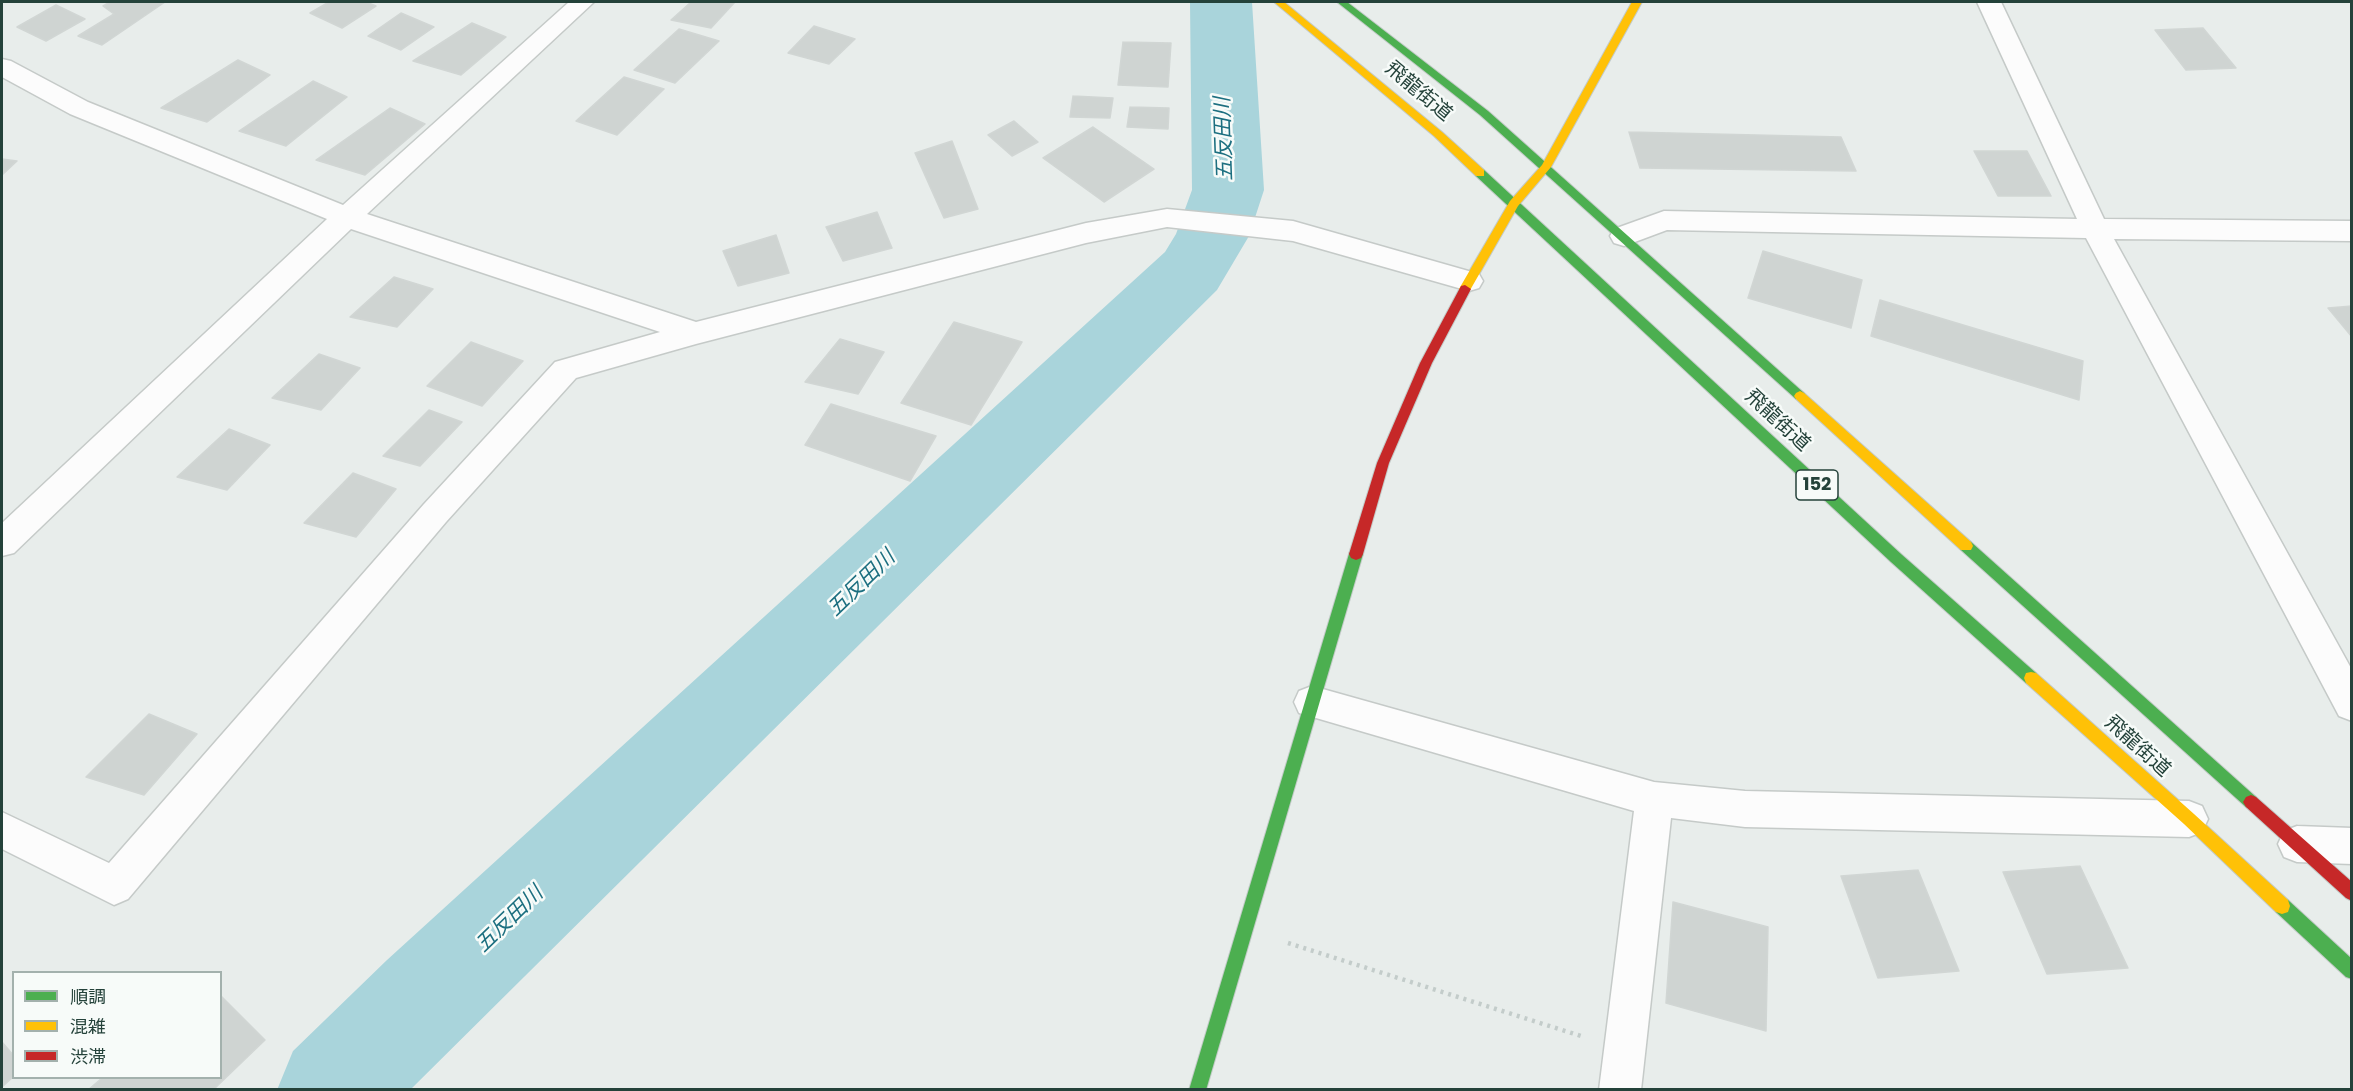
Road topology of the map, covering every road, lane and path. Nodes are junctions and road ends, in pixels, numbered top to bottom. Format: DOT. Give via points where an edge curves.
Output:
graph roads {
  1 [pos="582,2"];
  2 [pos="1279,2"];
  3 [pos="1342,2"];
  4 [pos="1637,2"];
  5 [pos="1989,2"];
  6 [pos="2,66"];
  7 [pos="1546,167"];
  8 [pos="1514,204"];
  9 [pos="347,217"];
  10 [pos="2095,229"];
  11 [pos="2352,231"];
  12 [pos="1624,236"];
  13 [pos="1469,281"];
  14 [pos="696,333"];
  15 [pos="2,543"];
  16 [pos="1312,702"];
  17 [pos="2352,705"];
  18 [pos="1654,800"];
  19 [pos="2188,819"];
  20 [pos="2,830"];
  21 [pos="2297,844"];
  22 [pos="2352,846"];
  23 [pos="2352,892"];
  24 [pos="1245,929"];
  25 [pos="2352,971"];
  26 [pos="1625,1049"];
  27 [pos="1197,1089"];
  28 [pos="1620,1089"];
  1 -- 9 [label="street"];
  2 -- 8 [label="main road, 飛龍街道 / 152" via="1438,134"];
  3 -- 7 [label="main road, 飛龍街道"];
  4 -- 7 [label="main road"];
  5 -- 10 [label="street"];
  6 -- 9 [label="street" via="79,108"];
  7 -- 8 [label="main road"];
  7 -- 12 [label="main road, 飛龍街道"];
  8 -- 13 [label="main road"];
  8 -- 19 [label="main road, 飛龍街道 / 152" via="1896,558"];
  9 -- 14 [label="street"];
  9 -- 15 [label="street"];
  10 -- 11 [label="street"];
  10 -- 12 [label="street" via="1664,220"];
  10 -- 17 [label="street"];
  12 -- 21 [label="main road, 飛龍街道"];
  13 -- 14 [label="street" via="1293,231 1167,218 1086,233"];
  13 -- 16 [label="main road" via="1426,363 1383,463"];
  14 -- 20 [label="street" via="566,370 435,513 114,886"];
  16 -- 18 [label="street"];
  16 -- 24 [label="main road"];
  18 -- 19 [label="street" via="1745,809"];
  18 -- 26 [label="street"];
  19 -- 25 [label="main road, 飛龍街道 / 152"];
  21 -- 22 [label="street"];
  21 -- 23 [label="main road, 飛龍街道"];
  24 -- 26 [label="path"];
  24 -- 27 [label="main road"];
  26 -- 28 [label="street"];
}
